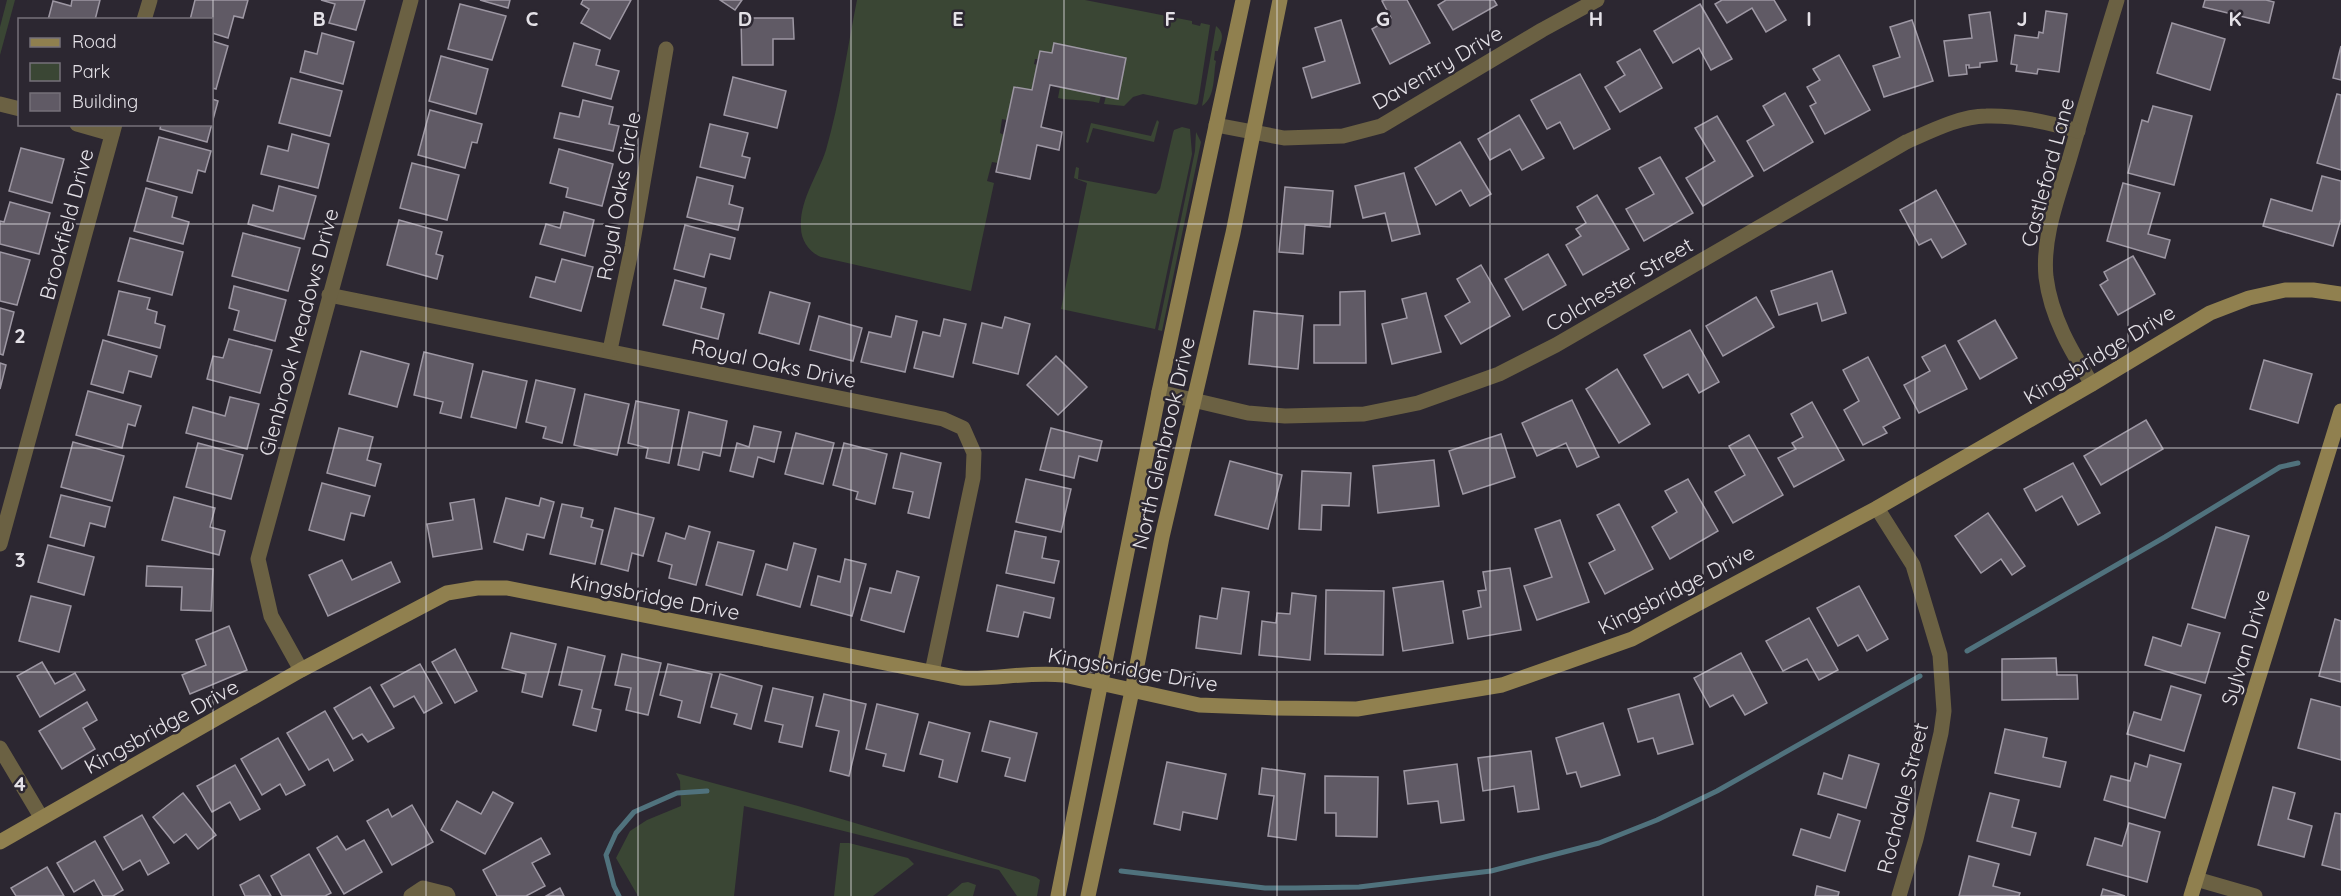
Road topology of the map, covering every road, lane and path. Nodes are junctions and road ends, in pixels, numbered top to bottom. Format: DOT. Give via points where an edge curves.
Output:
graph roads {
  1 [pos="150,0"];
  2 [pos="411,0"];
  3 [pos="1243,0"];
  4 [pos="1280,0"];
  5 [pos="1597,0"];
  6 [pos="2117,0"];
  7 [pos="145,18"];
  8 [pos="666,49"];
  9 [pos="0,104"];
  10 [pos="18,108"];
  11 [pos="1216,125"];
  12 [pos="91,126"];
  13 [pos="113,129"];
  14 [pos="2078,131"];
  15 [pos="1254,133"];
  16 [pos="2341,294"];
  17 [pos="329,295"];
  18 [pos="610,350"];
  19 [pos="2092,384"];
  20 [pos="1159,392"];
  21 [pos="1193,400"];
  22 [pos="2341,411"];
  23 [pos="1877,508"];
  24 [pos="0,544"];
  25 [pos="301,670"];
  26 [pos="932,672"];
  27 [pos="1101,684"];
  28 [pos="1132,691"];
  29 [pos="0,748"];
  30 [pos="41,817"];
  31 [pos="0,842"];
  32 [pos="2196,879"];
  33 [pos="411,896"];
  34 [pos="448,896"];
  35 [pos="1058,896"];
  36 [pos="1088,896"];
  37 [pos="1899,896"];
  38 [pos="2191,896"];
  39 [pos="2255,896"];
  1 -- 7 [label="street"];
  2 -- 17 [label="street, Glenbrook Meadows Drive"];
  3 -- 11 [label="street, North Glenbrook Drive"];
  4 -- 15 [label="street, North Glenbrook Drive"];
  5 -- 15 [label="street, Daventry Drive" via="1381,126 1343,136 1284,138"];
  6 -- 14 [label="street, Castleford Lane"];
  8 -- 18 [label="street, Royal Oaks Circle"];
  9 -- 10 [label="street"];
  11 -- 15 [label="street, Daventry Drive"];
  11 -- 20 [label="street, North Glenbrook Drive"];
  12 -- 13 [label="street"];
  13 -- 24 [label="street, Brookfield Drive"];
  14 -- 19 [label="street, Castleford Lane" via="2045,255 2056,320"];
  14 -- 21 [label="street, Colchester Street" via="2041,120 1984,116 1941,126 1868,163 1556,345 1498,374 1418,403 1364,414 1285,416 1248,413"];
  15 -- 21 [label="street, North Glenbrook Drive"];
  16 -- 19 [label="street, Kingsbridge Drive" via="2284,290 2249,298 2210,313"];
  17 -- 18 [label="street, Royal Oaks Drive"];
  17 -- 25 [label="street, Glenbrook Meadows Drive" via="258,559 271,616"];
  18 -- 26 [label="street, Royal Oaks Drive" via="943,419 963,428 974,453 973,478"];
  19 -- 23 [label="street, Kingsbridge Drive"];
  20 -- 21 [label="street, Colchester Street"];
  20 -- 27 [label="street, North Glenbrook Drive"];
  21 -- 28 [label="street, North Glenbrook Drive"];
  22 -- 32 [label="street, Sylvan Drive"];
  23 -- 28 [label="street, Kingsbridge Drive" via="1632,639 1502,685 1357,709 1199,705"];
  23 -- 37 [label="street, Rochdale Street" via="1913,565 1940,655 1944,711 1916,839"];
  25 -- 26 [label="street, Kingsbridge Drive" via="447,593 507,588"];
  25 -- 30 [label="street, Kingsbridge Drive"];
  26 -- 27 [label="street, Kingsbridge Drive" via="983,679 1042,673"];
  27 -- 28 [label="street, Kingsbridge Drive"];
  27 -- 35 [label="street, North Glenbrook Drive"];
  28 -- 36 [label="street, North Glenbrook Drive"];
  29 -- 30 [label="street"];
  30 -- 31 [label="street, Kingsbridge Drive"];
  32 -- 38 [label="street, Sylvan Drive"];
  32 -- 39 [label="street"];
  33 -- 34 [label="street" via="423,888"];
}
